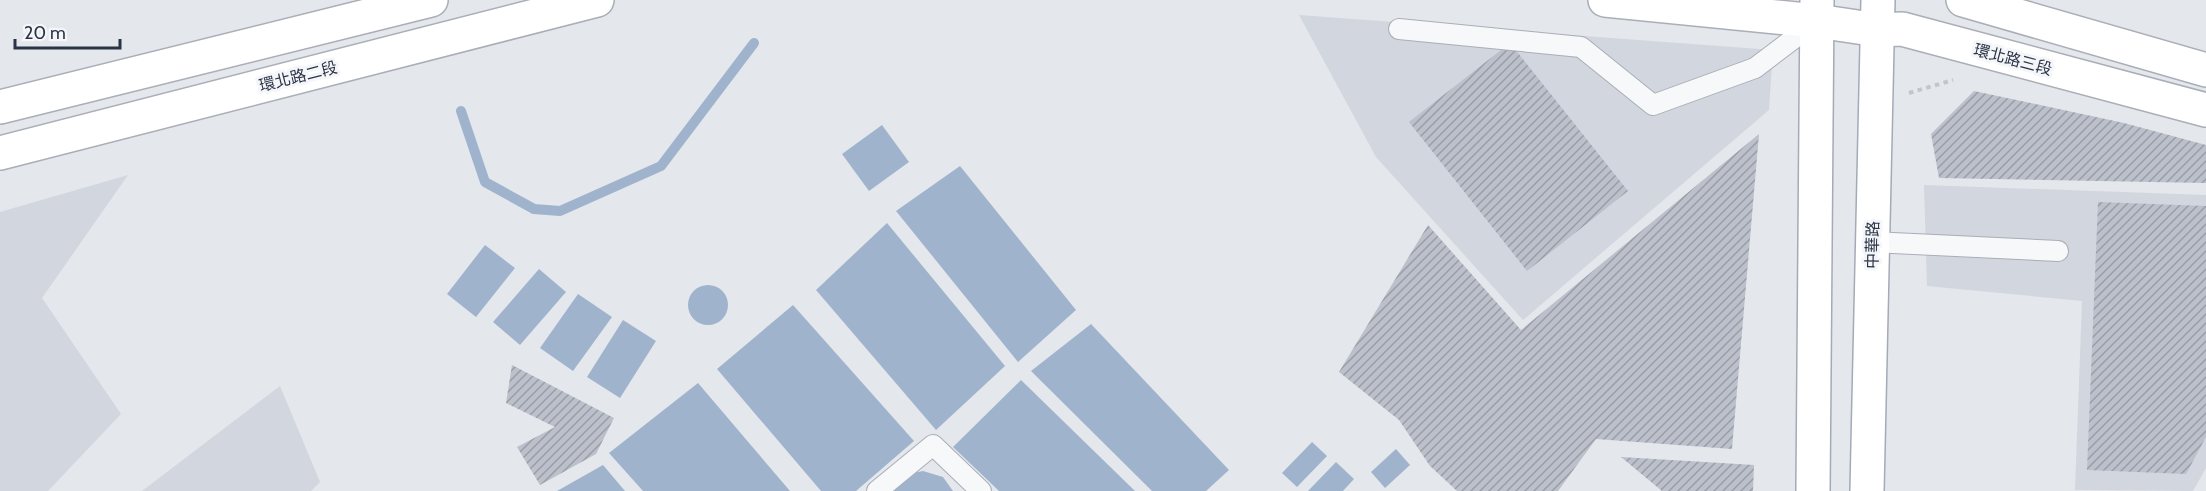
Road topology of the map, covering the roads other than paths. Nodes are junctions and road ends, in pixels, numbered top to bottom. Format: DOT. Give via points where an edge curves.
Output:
graph roads {
  1 [pos="431,0"];
  2 [pos="597,0"];
  3 [pos="1605,0"];
  4 [pos="1963,0"];
  5 [pos="1817,10"];
  6 [pos="1878,15"];
  7 [pos="1399,29"];
  8 [pos="2206,70"];
  9 [pos="0,106"];
  10 [pos="2206,110"];
  11 [pos="0,153"];
  12 [pos="1872,242"];
  13 [pos="2058,251"];
  14 [pos="877,491"];
  15 [pos="981,491"];
  16 [pos="1813,491"];
  17 [pos="1868,491"];
  1 -- 9 [label="street"];
  2 -- 11 [label="street, 環北路二段"];
  3 -- 5 [label="street"];
  4 -- 8 [label="street"];
  5 -- 6 [label="street, 環北路三段"];
  5 -- 7 [label="lane" via="1755,68 1653,105 1581,47"];
  5 -- 16 [label="street"];
  6 -- 10 [label="street, 環北路三段" via="1906,30"];
  6 -- 12 [label="street, 中華路"];
  12 -- 13 [label="lane"];
  12 -- 17 [label="street, 中華路"];
  14 -- 15 [label="lane" via="933,446"];
}
